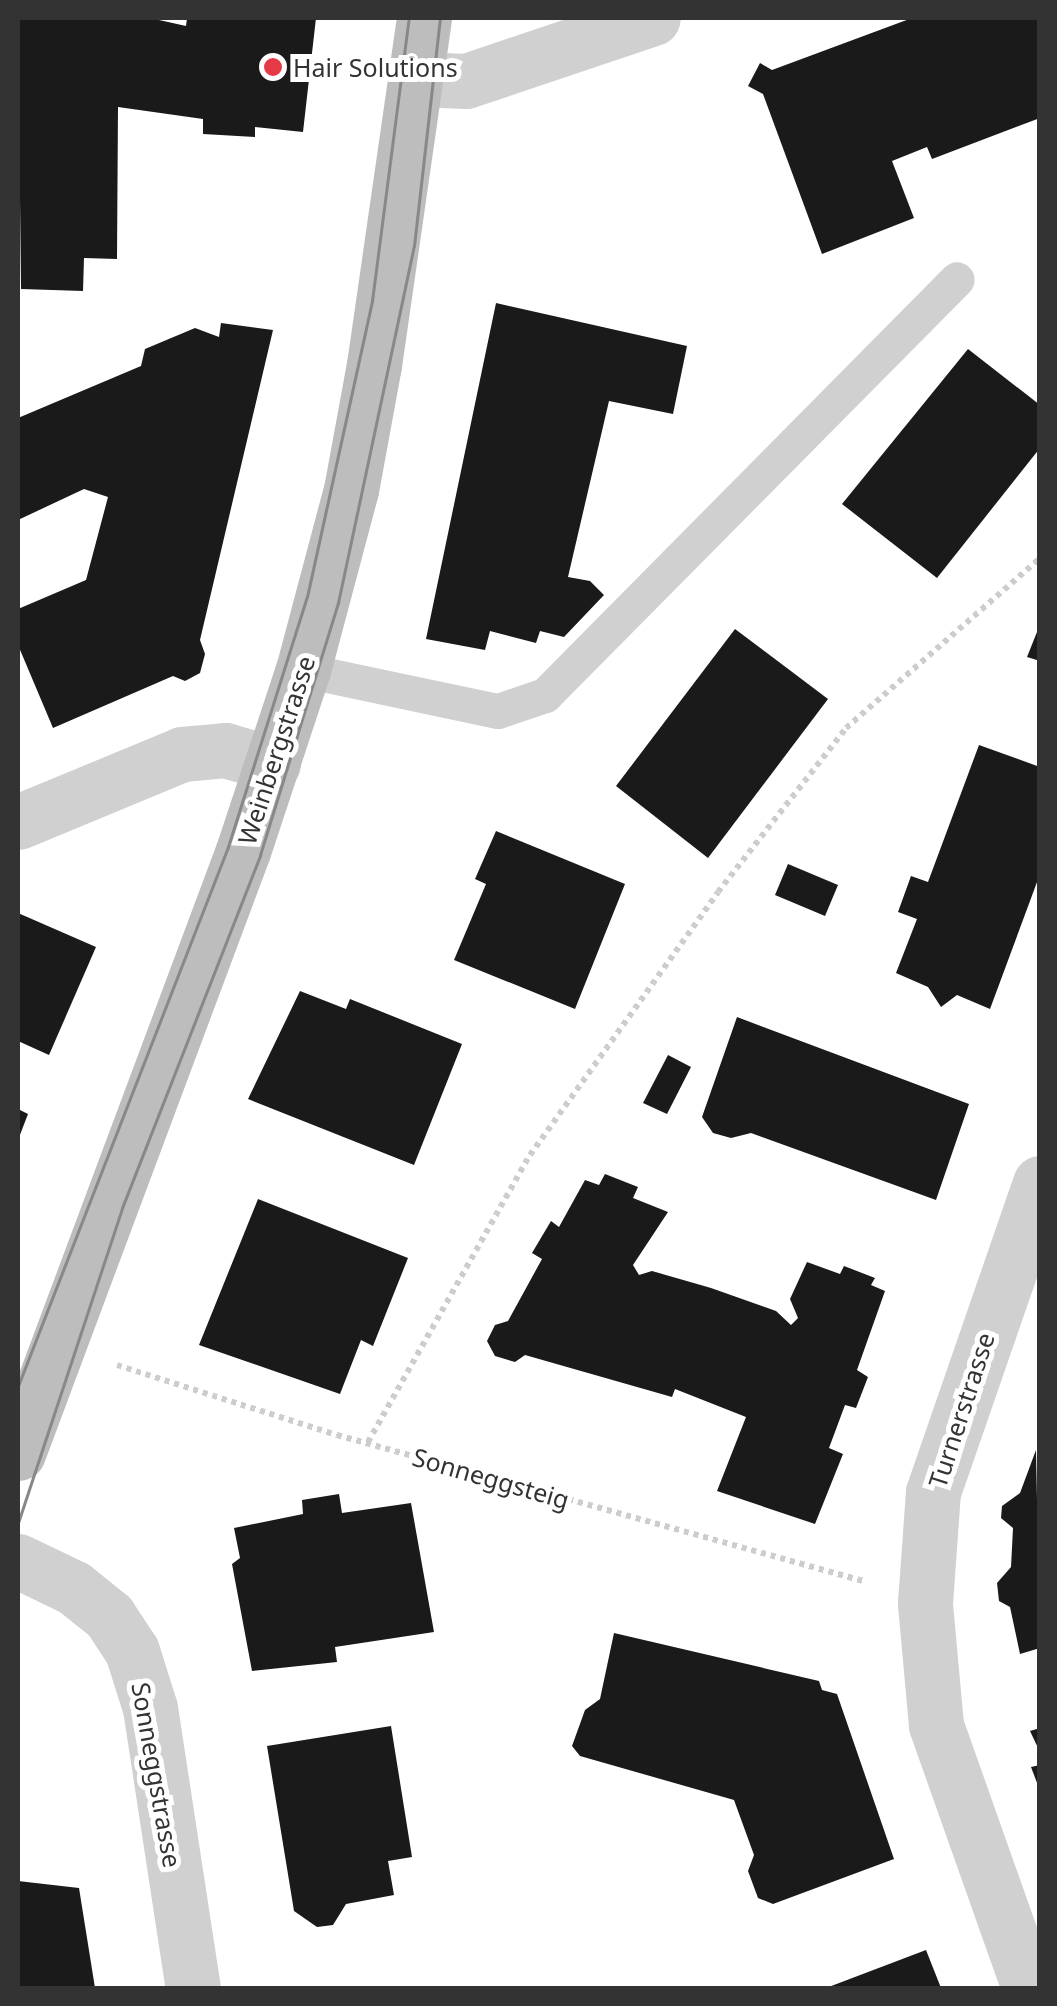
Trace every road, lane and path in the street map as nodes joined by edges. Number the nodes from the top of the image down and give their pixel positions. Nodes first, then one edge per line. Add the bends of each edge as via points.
1 (424, 18) edge
2 (653, 18) edge
3 (417, 79) junction
4 (957, 279) dead end
5 (1040, 558) edge
6 (304, 670) junction
7 (273, 764) junction
8 (18, 822) edge
9 (1040, 1183) edge
10 (106, 1361) dead end
11 (368, 1442) junction
12 (18, 1453) edge
13 (18, 1561) edge
14 (879, 1585) dead end
15 (193, 1988) edge
16 (1030, 1988) edge

1 - 3 street, Weinbergstrasse
2 - 3 street via 466,81
3 - 6 street, Weinbergstrasse via 354,472
4 - 6 lane via 545,694 498,711
5 - 11 path via 846,728 718,892 530,1155
6 - 7 street, Weinbergstrasse
7 - 8 street via 225,750 182,754
7 - 12 street, Weinbergstrasse
9 - 16 street, Turnerstrasse via 933,1492 925,1603 936,1725
10 - 11 path, Sonneggsteig
11 - 14 path, Sonneggsteig
13 - 15 street, Sonneggstrasse via 74,1588 109,1616 132,1651 150,1708

